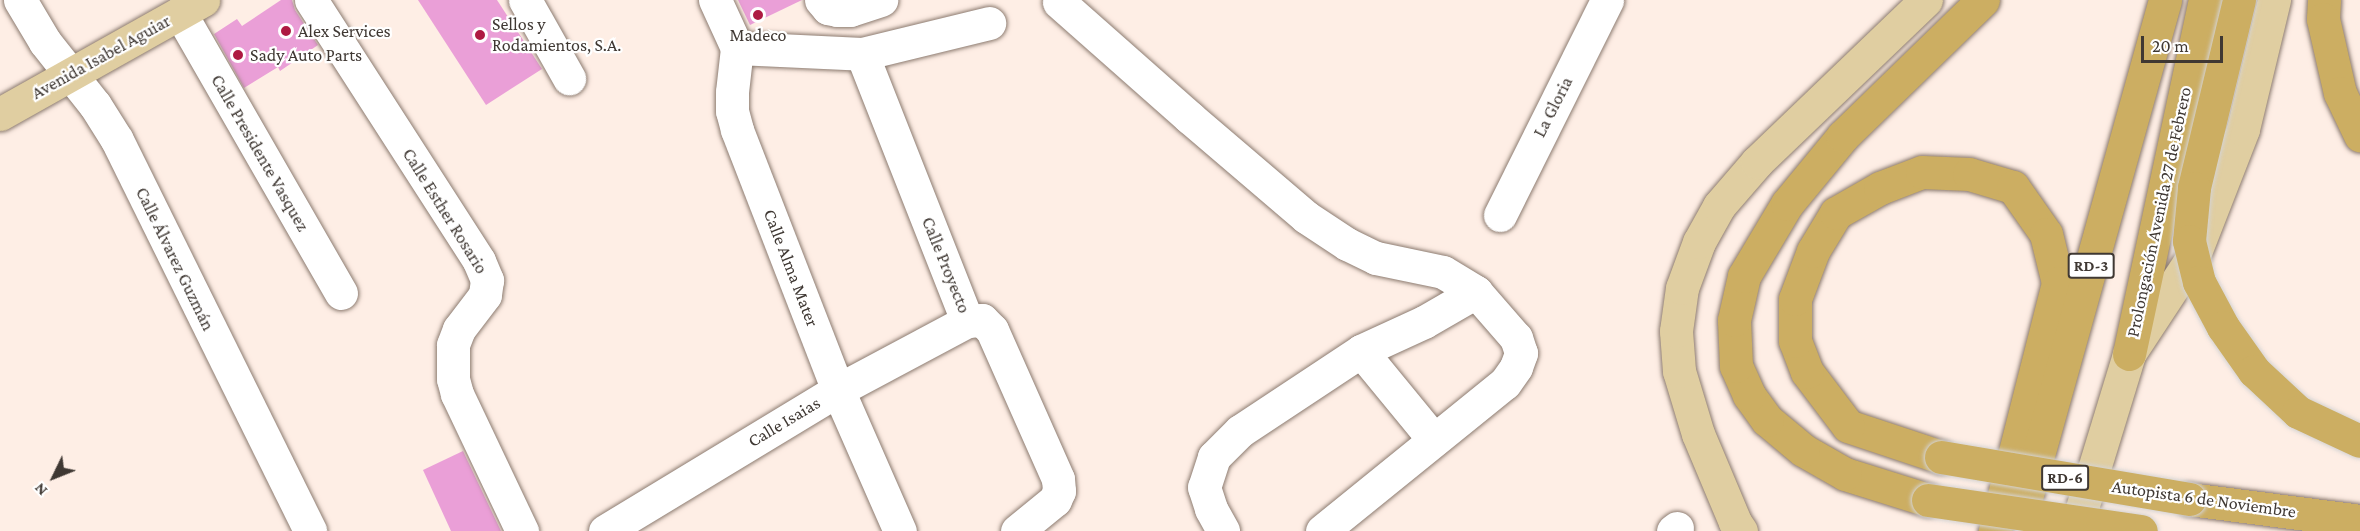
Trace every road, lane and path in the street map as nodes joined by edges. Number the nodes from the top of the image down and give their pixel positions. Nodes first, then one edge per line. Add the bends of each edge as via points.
1 (20, 0) edge
2 (311, 0) edge
3 (525, 0) edge
4 (715, 0) edge
5 (820, 0) edge
6 (881, 0) edge
7 (1063, 0) edge
8 (1607, 0) edge
9 (1926, 0) edge
10 (1973, 0) edge
11 (1983, 0) edge
12 (2165, 0) edge
13 (2205, 0) edge
14 (2239, 0) edge
15 (2274, 0) edge
16 (2324, 0) edge
17 (192, 6) edge
18 (989, 23) dead end
19 (1950, 32) junction
20 (737, 48) junction
21 (862, 54) junction
22 (69, 74) junction
23 (569, 78) dead end
24 (0, 114) edge
25 (2360, 135) edge
26 (1500, 215) dead end
27 (1476, 292) junction
28 (341, 293) dead end
29 (967, 321) junction
30 (1361, 351) junction
31 (2129, 354) junction
32 (838, 390) junction
33 (1434, 441) junction
34 (2360, 441) edge
35 (2360, 521) edge
36 (310, 531) edge
37 (522, 531) edge
38 (606, 531) edge
39 (900, 531) edge
40 (1017, 531) edge
41 (1223, 531) edge
42 (1322, 531) edge
43 (1742, 531) edge
44 (1995, 531) edge
45 (2017, 531) edge
46 (2075, 531) edge
47 (2141, 531) edge

1 - 22 street, Calle Álvarez Guzmán
2 - 37 street, Calle Esther Rosario via 488,280 485,295 459,329 453,345 453,379
3 - 23 street
4 - 20 street
5 - 6 street via 837,10
7 - 27 street via 1059,2 1306,217 1376,258 1443,272
8 - 26 street, La Gloria
9 - 43 main road via 1757,162 1719,206 1699,242 1682,288 1676,331 1679,371 1701,444
10 - 19 highway
11 - 19 highway
12 - 45 highway, RD-3
13 - 31 highway, Prolongación Avenida 27 de Febrero
14 - 34 highway, bridge via 2194,188 2189,241 2199,282 2223,327 2254,371 2298,412
15 - 31 main road, Prolongación Avenida 27 de Febrero via 2243,129 2194,255
16 - 25 highway via 2323,19 2340,93
17 - 22 main road, Avenida Isabel Aguiar
17 - 28 street, Calle Presidente Vasquez
18 - 21 street
19 - 47 highway, RD-6, bridge via 1843,136 1786,204 1744,276 1734,320 1736,366 1767,420 1803,450 1845,474 1928,500
20 - 21 street
20 - 32 street, Calle Alma Mater via 732,101 737,130
21 - 29 street, Calle Proyecto
22 - 24 main road, Avenida Isabel Aguiar
22 - 36 street, Calle Álvarez Guzmán via 117,140
27 - 30 street
27 - 33 street via 1516,338 1521,353 1505,383
29 - 32 street, Calle Isaias
29 - 40 street, Calle Proyecto via 982,320 992,330 1053,466 1059,491 1048,507
30 - 33 street
30 - 41 street via 1240,431 1214,457 1204,487 1210,509
31 - 46 main road, Prolongación Avenida 27 de Febrero
32 - 38 street, Calle Isaias
32 - 39 street, Calle Alma Mater
33 - 42 street
35 - 44 highway, Autopista 6 de Noviembre / RD-6, bridge via 2189,499 1941,458 1848,426 1807,372 1795,341 1795,299 1813,251 1836,213 1880,188 1922,172 1969,174 2013,187 2046,234 2058,283

